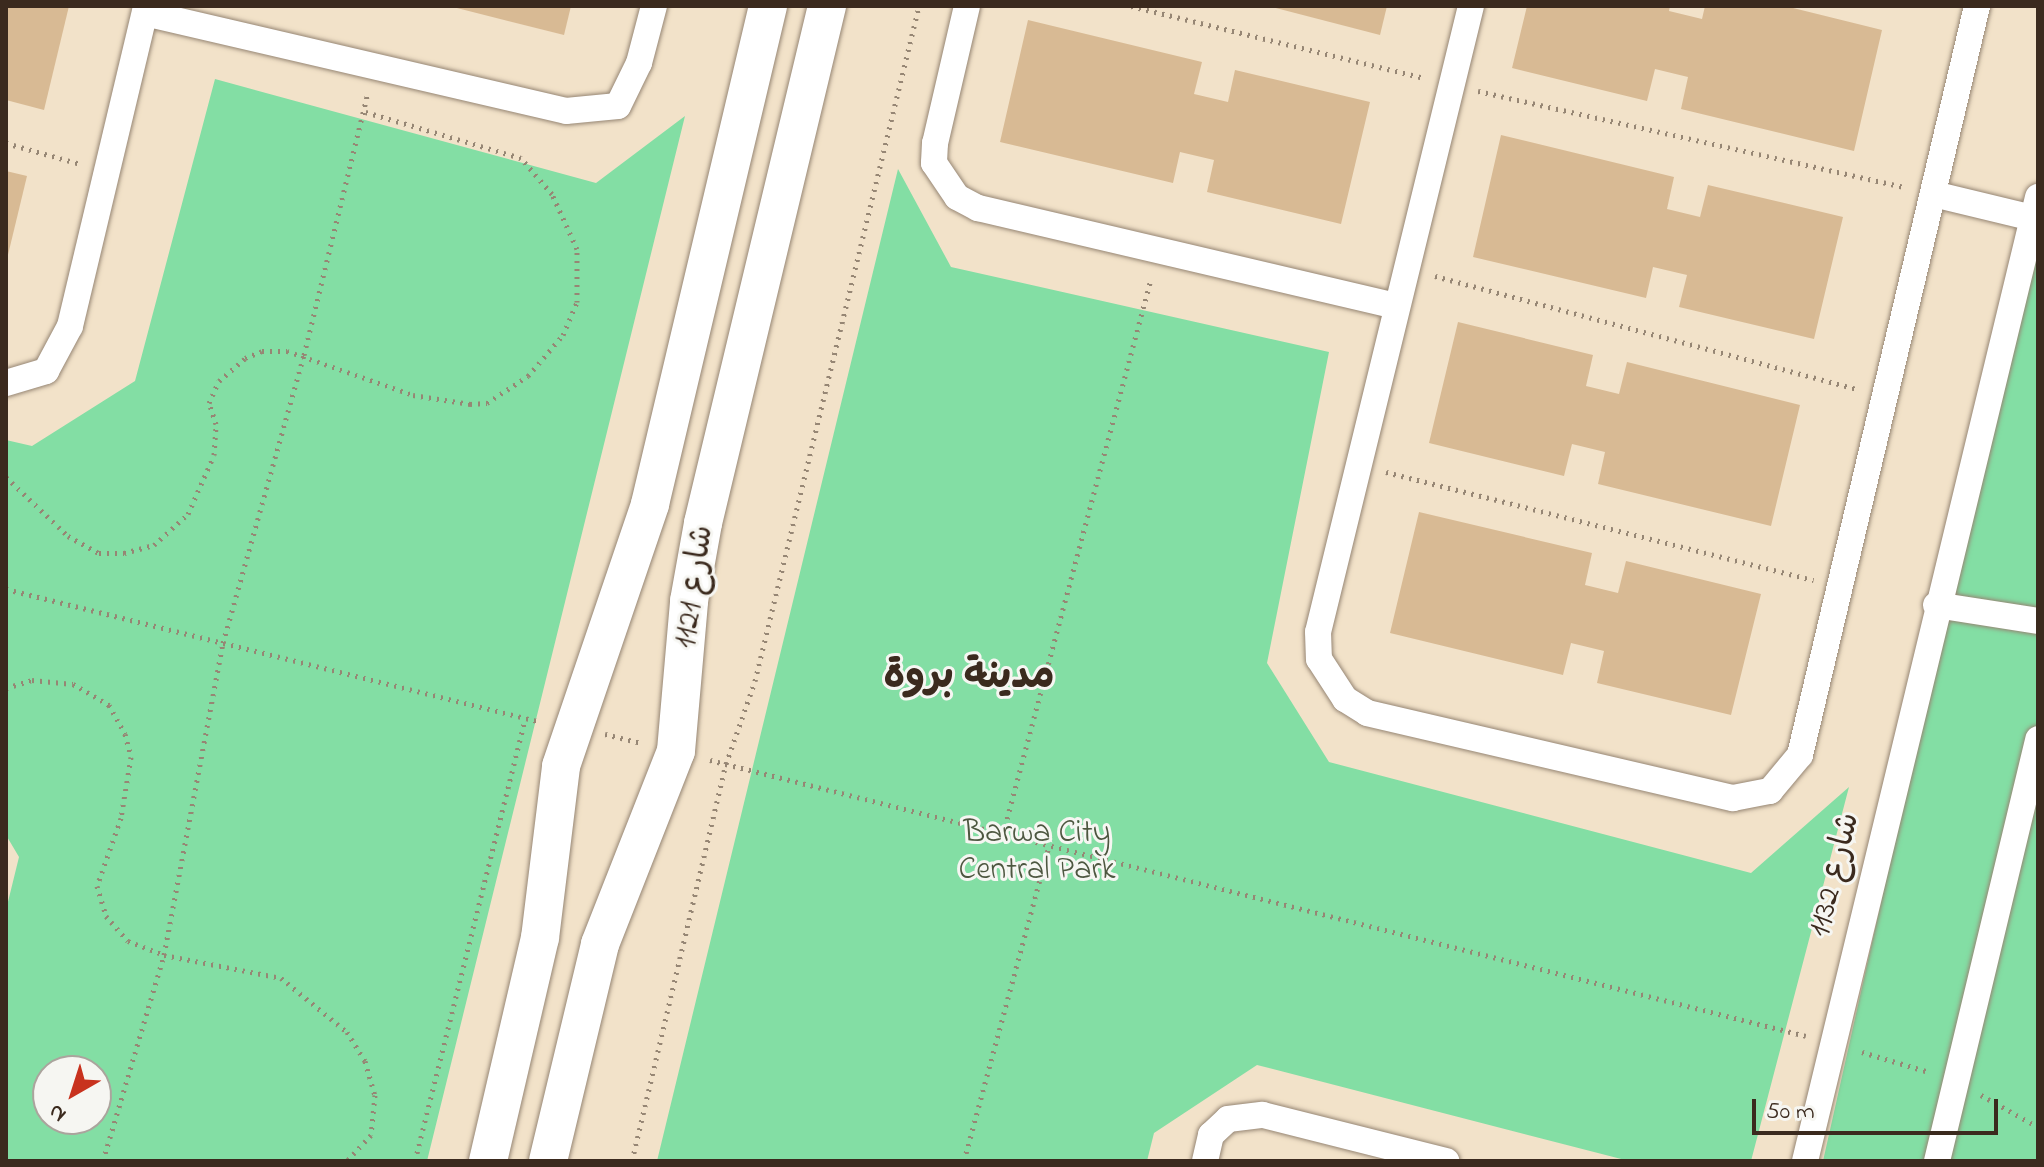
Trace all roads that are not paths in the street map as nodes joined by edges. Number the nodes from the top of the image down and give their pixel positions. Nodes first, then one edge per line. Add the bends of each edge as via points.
1 (654, 6) edge
2 (768, 6) edge
3 (827, 6) edge
4 (967, 6) edge
5 (1471, 6) edge
6 (1977, 6) edge
7 (145, 9) edge
8 (1933, 194) junction
9 (2036, 208) edge
10 (1397, 306) junction
11 (6, 383) edge
12 (1936, 605) junction
13 (2038, 621) edge
14 (2038, 739) edge
15 (488, 1161) edge
16 (548, 1161) edge
17 (1205, 1161) edge
18 (1446, 1161) edge
19 (1805, 1161) edge
20 (1937, 1161) edge

1 - 7 street via 639,63 618,106 566,111
2 - 15 street, شارع 1121 via 650,504 571,726 553,820 540,938
3 - 16 street, شارع 1121 via 703,523 689,601 676,751 600,944
4 - 10 street via 935,143 934,163 957,197 978,208
5 - 10 street
6 - 8 street
7 - 11 street via 61,350 46,371
8 - 9 street
8 - 10 street via 1800,755 1770,791 1733,798 1367,713 1345,699 1319,659 1318,632
9 - 12 street, شارع 1132
12 - 13 street
12 - 19 street, شارع 1132
14 - 20 street
17 - 18 street via 1211,1135 1228,1119 1263,1115

